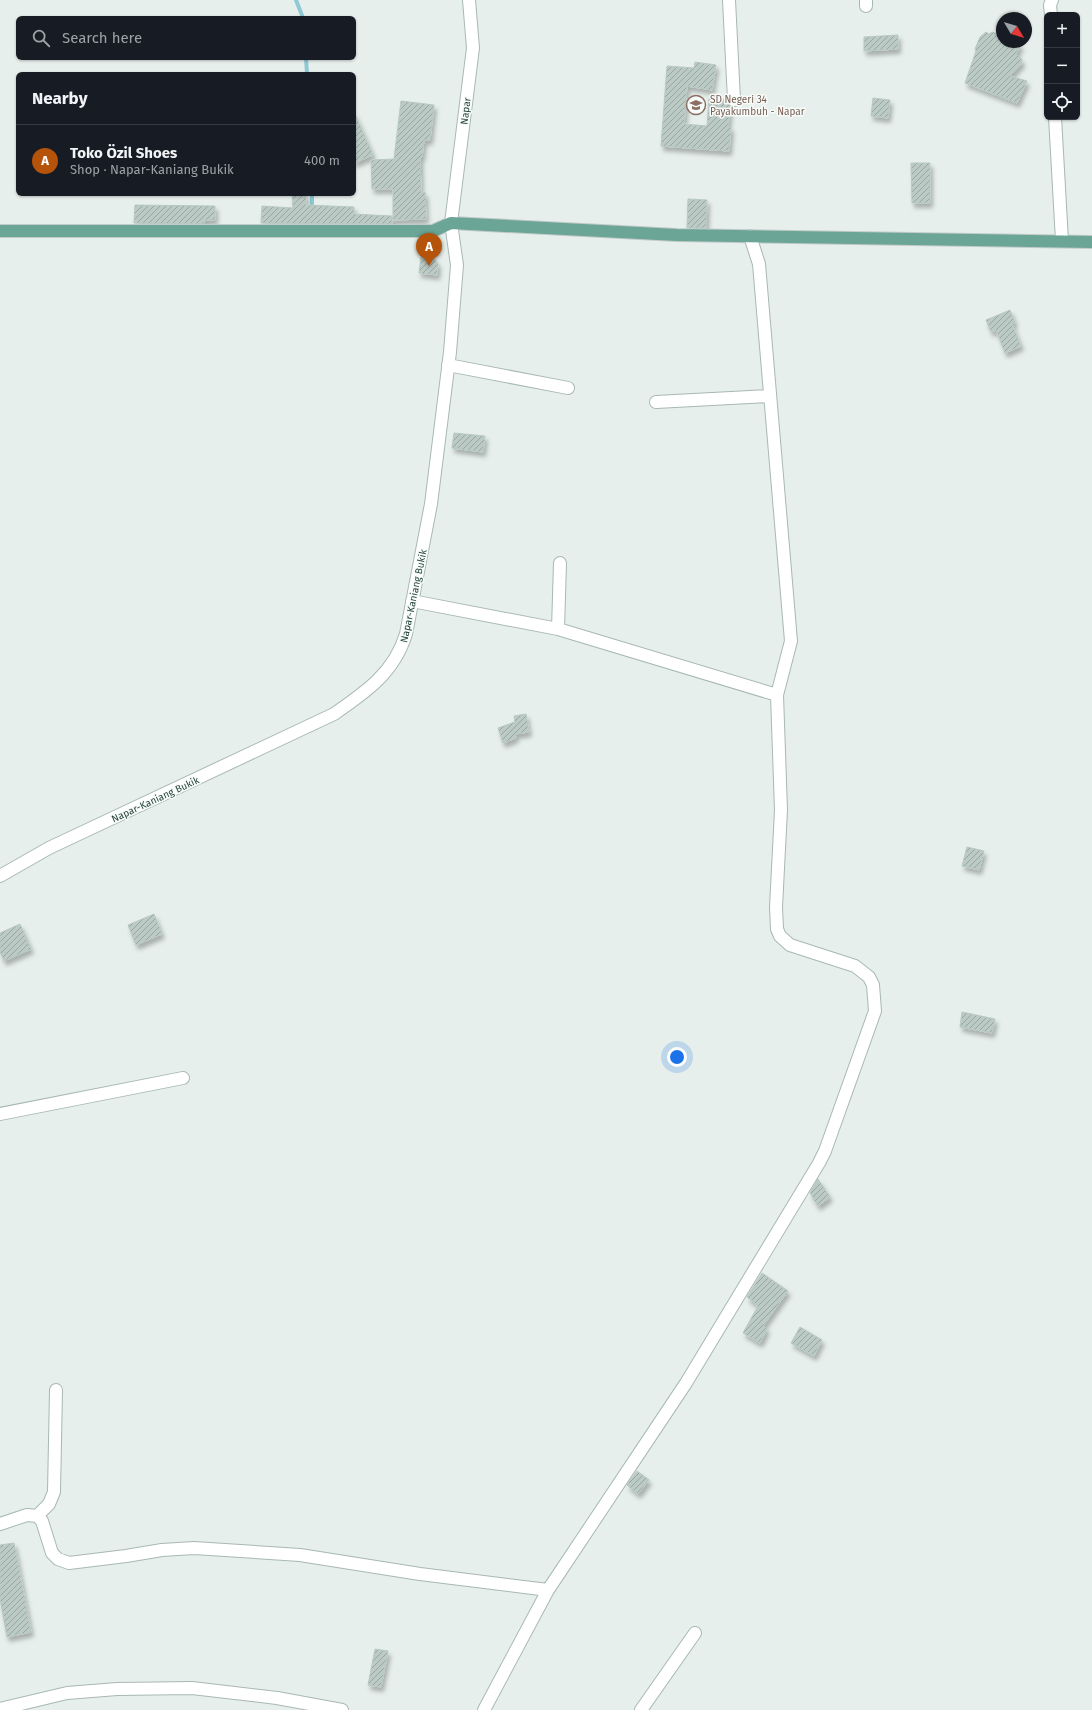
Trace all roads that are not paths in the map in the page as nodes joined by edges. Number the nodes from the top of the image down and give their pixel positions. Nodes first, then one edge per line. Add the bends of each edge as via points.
1 (469, 0) edge
2 (729, 0) edge
3 (1052, 0) edge
4 (1051, 12) edge
5 (734, 100) dead end
6 (1055, 120) edge
7 (451, 222) junction
8 (0, 231) edge
9 (750, 236) junction
10 (1062, 241) junction
11 (1092, 242) edge
12 (448, 365) junction
13 (568, 388) dead end
14 (770, 396) junction
15 (656, 402) dead end
16 (560, 563) dead end
17 (412, 601) junction
18 (558, 629) junction
19 (777, 695) junction
20 (0, 876) edge
21 (183, 1078) dead end
22 (0, 1114) edge
23 (56, 1390) dead end
24 (37, 1516) junction
25 (0, 1524) edge
26 (548, 1590) junction
27 (695, 1633) dead end
28 (4, 1709) edge
29 (342, 1710) edge
30 (484, 1710) edge
31 (641, 1710) edge

1 - 7 street, Napar via 473,48
2 - 5 street
3 - 4 street
6 - 10 street
7 - 8 main road via 433,231
7 - 9 main road via 677,235
7 - 12 street, Napar-Kaniang Bukik via 457,265
9 - 10 main road
9 - 14 street via 759,264
10 - 11 main road
12 - 13 street
12 - 17 street, Napar-Kaniang Bukik via 431,504
14 - 15 street
14 - 19 street via 791,641
16 - 18 street
17 - 18 street
17 - 20 street, Napar-Kaniang Bukik via 401,650 390,668 366,692 334,714 49,848
18 - 19 street
19 - 26 street via 781,810 777,928 780,936 790,945 862,970 873,985 874,1010 825,1152 686,1384
21 - 22 street
23 - 24 street via 54,1492 49,1504
24 - 25 street via 27,1515
24 - 26 street via 42,1520 52,1553 69,1563 194,1548 300,1555 420,1574
26 - 30 street
27 - 31 street
28 - 29 street via 67,1693 192,1688 277,1698

